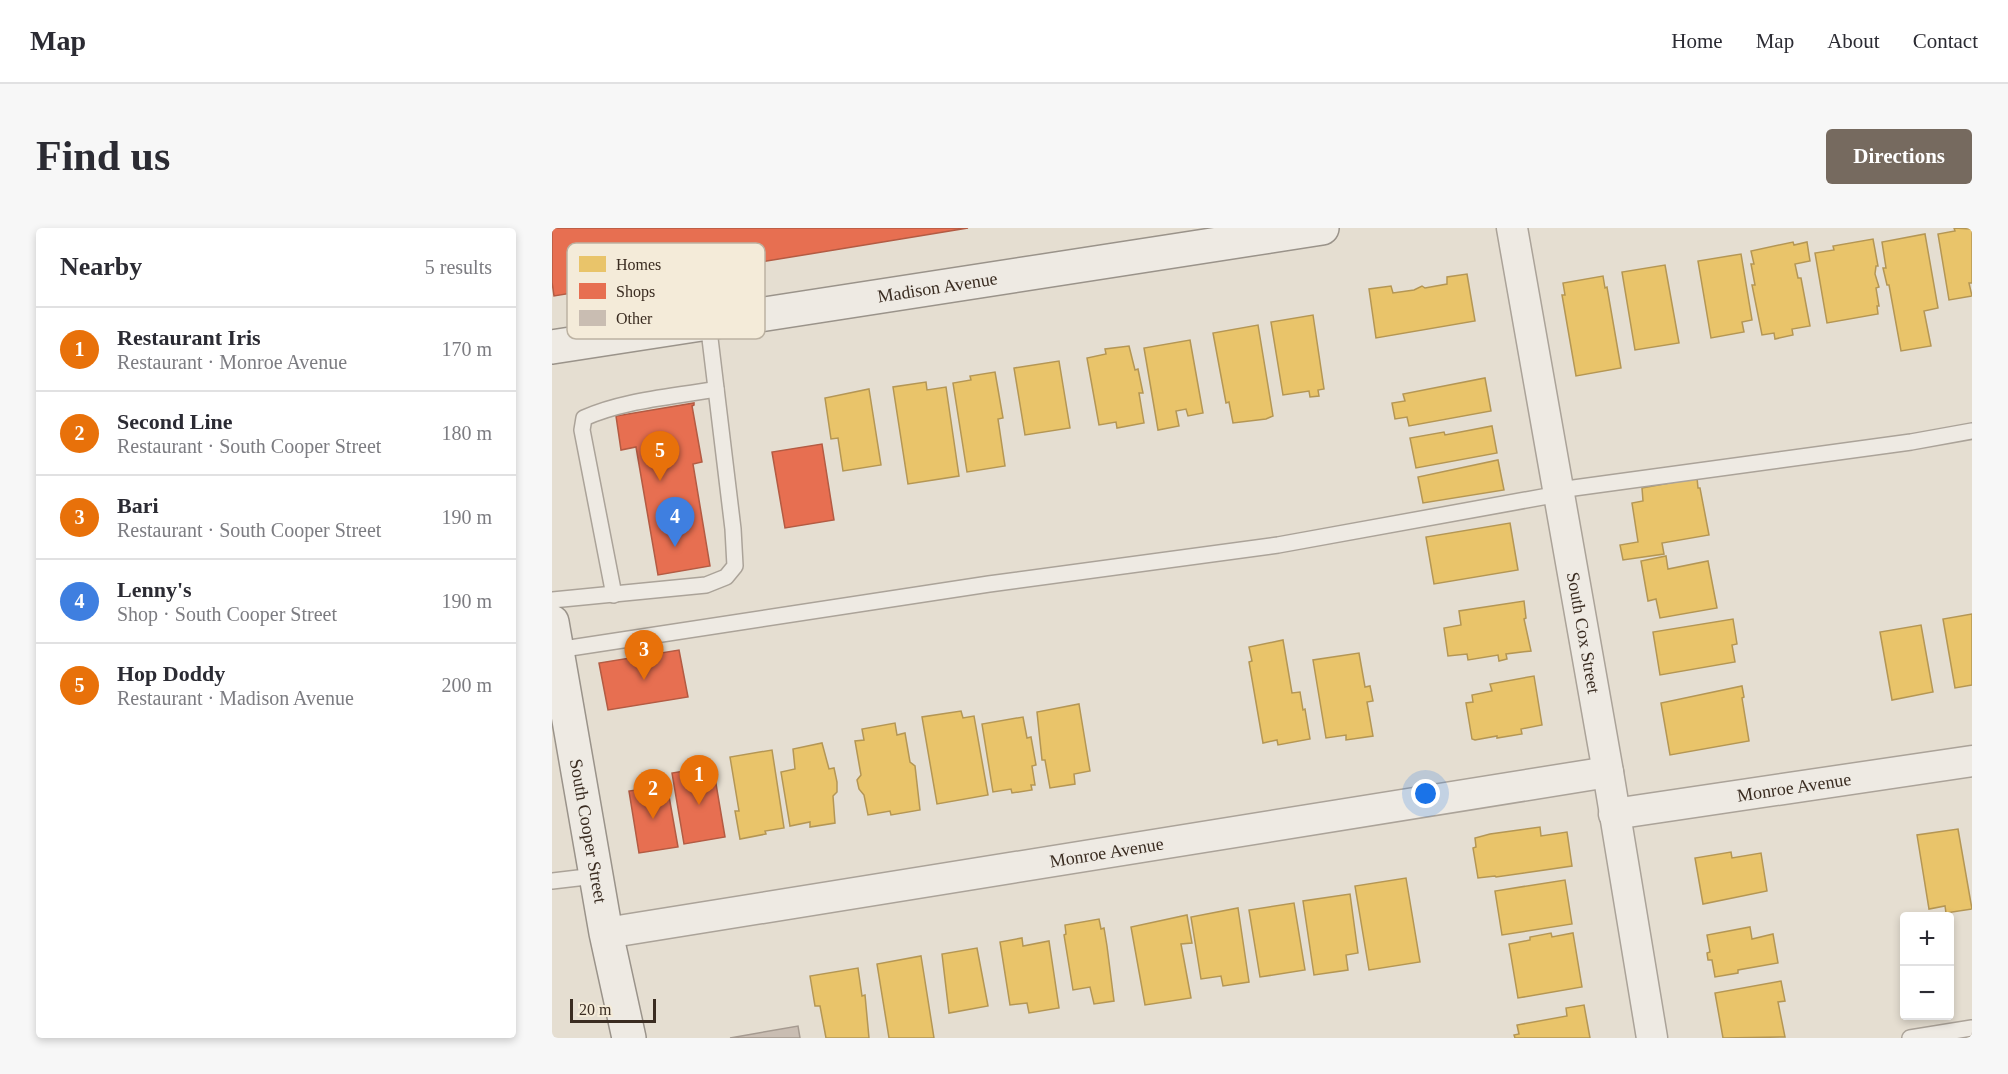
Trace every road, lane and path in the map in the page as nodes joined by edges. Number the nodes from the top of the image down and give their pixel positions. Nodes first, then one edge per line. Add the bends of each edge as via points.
1 (1322, 228) edge
2 (1512, 228) edge
3 (765, 313) edge
4 (602, 339) edge
5 (710, 339) edge
6 (552, 347) edge
7 (716, 389) junction
8 (1972, 431) edge
9 (1559, 492) junction
10 (614, 595) junction
11 (552, 600) edge
12 (554, 636) edge
13 (1972, 761) edge
14 (1608, 772) junction
15 (1614, 814) junction
16 (595, 876) junction
17 (552, 881) edge
18 (606, 933) junction
19 (1972, 1029) edge
20 (624, 1038) edge
21 (629, 1038) edge
22 (1652, 1038) edge
23 (1910, 1038) edge

1 - 3 street, Madison Avenue
2 - 9 street, South Cox Street
4 - 6 street, Madison Avenue
5 - 7 lane
7 - 10 lane via 735,566 726,577 705,585
7 - 10 lane via 619,407 584,418 582,430
8 - 9 lane
9 - 12 lane via 1278,545
9 - 14 street, South Cox Street
10 - 11 lane
12 - 16 street, South Cooper Street
13 - 15 street, Monroe Avenue
14 - 15 street, South Cox Street
14 - 18 street, Monroe Avenue
15 - 22 street, South Cox Street
16 - 17 lane
16 - 18 street, South Cooper Street
18 - 21 street, South Cooper Street
19 - 23 lane
20 - 21 street

